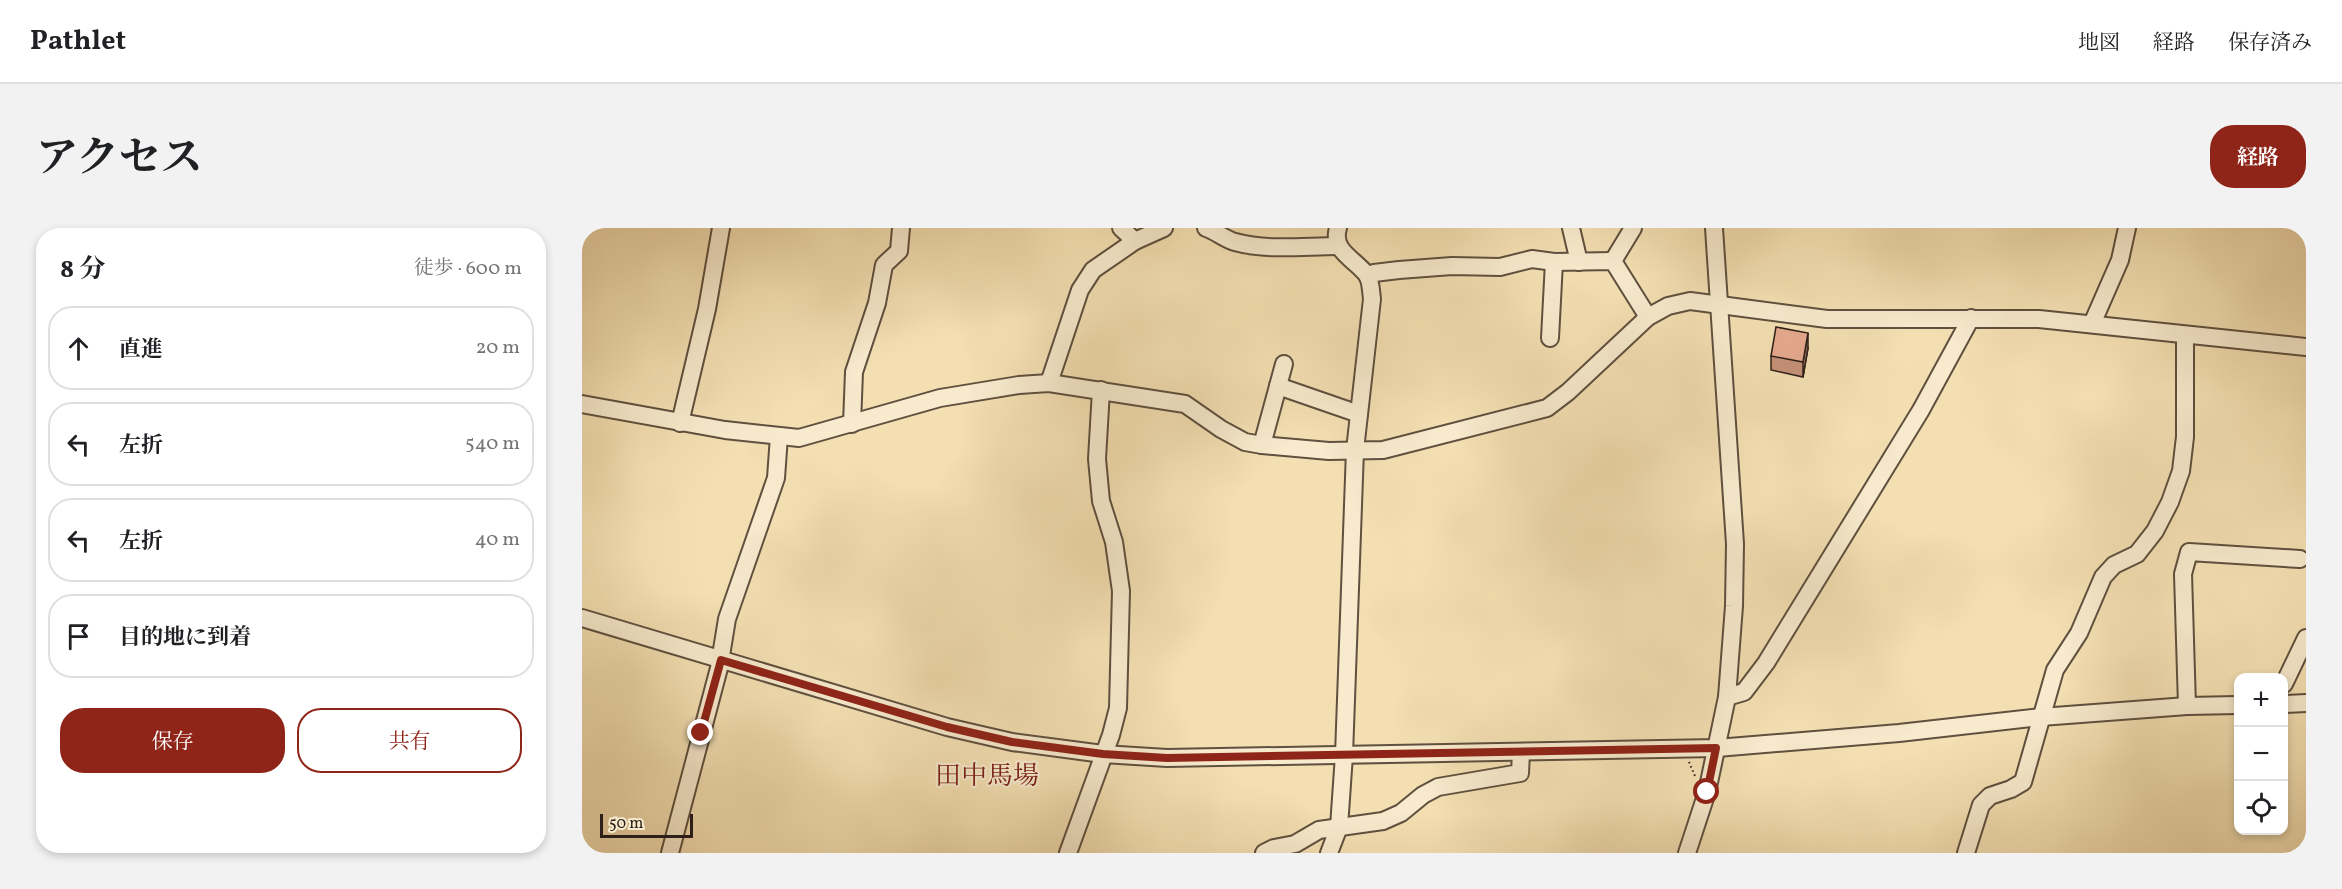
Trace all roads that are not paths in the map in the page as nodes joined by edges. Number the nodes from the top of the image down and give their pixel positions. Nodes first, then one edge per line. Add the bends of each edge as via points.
1 (721, 228) edge
2 (901, 228) edge
3 (1120, 228) edge
4 (1164, 228) edge
5 (1206, 228) edge
6 (1338, 228) edge
7 (1571, 228) edge
8 (1633, 228) edge
9 (1714, 228) edge
10 (2127, 228) edge
11 (1135, 241) junction
12 (1338, 246) junction
13 (1613, 261) junction
14 (1554, 262) junction
15 (1580, 262) junction
16 (1368, 277) junction
17 (1720, 304) junction
18 (1648, 317) junction
19 (1971, 318) junction
20 (2092, 324) junction
21 (2186, 335) junction
22 (1550, 338) dead end
23 (2306, 347) edge
24 (1284, 364) dead end
25 (1049, 383) junction
26 (1278, 386) junction
27 (1101, 390) junction
28 (582, 404) edge
29 (1359, 414) junction
30 (681, 423) junction
31 (852, 424) junction
32 (779, 436) junction
33 (1262, 446) junction
34 (1355, 450) junction
35 (2300, 559) dead end
36 (582, 618) edge
37 (2306, 638) edge
38 (721, 660) junction
39 (2288, 674) edge
40 (1726, 697) junction
41 (2306, 703) edge
42 (2288, 704) edge
43 (2234, 705) edge
44 (2187, 706) junction
45 (2041, 717) junction
46 (1716, 748) junction
47 (1521, 752) junction
48 (1103, 754) junction
49 (1344, 755) junction
50 (1338, 827) junction
51 (670, 853) edge
52 (1068, 853) edge
53 (1264, 853) edge
54 (1329, 853) edge
55 (1687, 853) edge
56 (1966, 853) edge

1 - 30 street
2 - 31 street via 899,251 884,265 877,303 855,372
3 - 11 street
4 - 11 street
5 - 12 street via 1232,242 1254,246
6 - 12 street
7 - 15 street
8 - 13 street
9 - 17 street
10 - 20 street via 2120,260
11 - 25 street via 1093,270 1080,290
12 - 16 street
13 - 15 street
13 - 18 street
14 - 15 street
14 - 16 street via 1532,259 1500,267 1399,270
14 - 22 street
16 - 29 street via 1372,299
17 - 18 street via 1690,301 1668,306
17 - 19 street via 1827,319
17 - 40 street via 1735,544
18 - 34 street via 1546,408 1383,450
19 - 20 street
19 - 40 street via 1921,410 1766,663 1744,692
20 - 21 street
21 - 23 street
21 - 45 street via 2185,437 2181,471 2170,502 2137,554 2114,564 2103,577 2079,633 2055,670
24 - 26 street
25 - 27 street
25 - 31 street via 940,398
26 - 29 street
26 - 33 street
27 - 33 street via 1185,404 1221,429
27 - 48 street via 1097,459 1101,501 1114,542 1120,591 1118,708
28 - 30 street
29 - 34 street
30 - 32 street
31 - 32 street via 799,438
32 - 38 street via 776,478 727,619
33 - 34 street
34 - 49 street
35 - 44 street via 2189,552 2183,574
36 - 38 street
37 - 39 street
38 - 48 street via 947,727 1012,742
38 - 51 street
40 - 46 street
41 - 42 street
43 - 44 street
44 - 45 street
45 - 46 street
45 - 56 street via 2023,782 1981,804
46 - 47 street
46 - 55 street via 1707,792
47 - 49 street
47 - 50 street via 1520,773 1438,787 1383,821
48 - 49 street via 1167,758
48 - 52 street
49 - 50 street
50 - 53 street via 1319,830 1295,844
50 - 54 street

